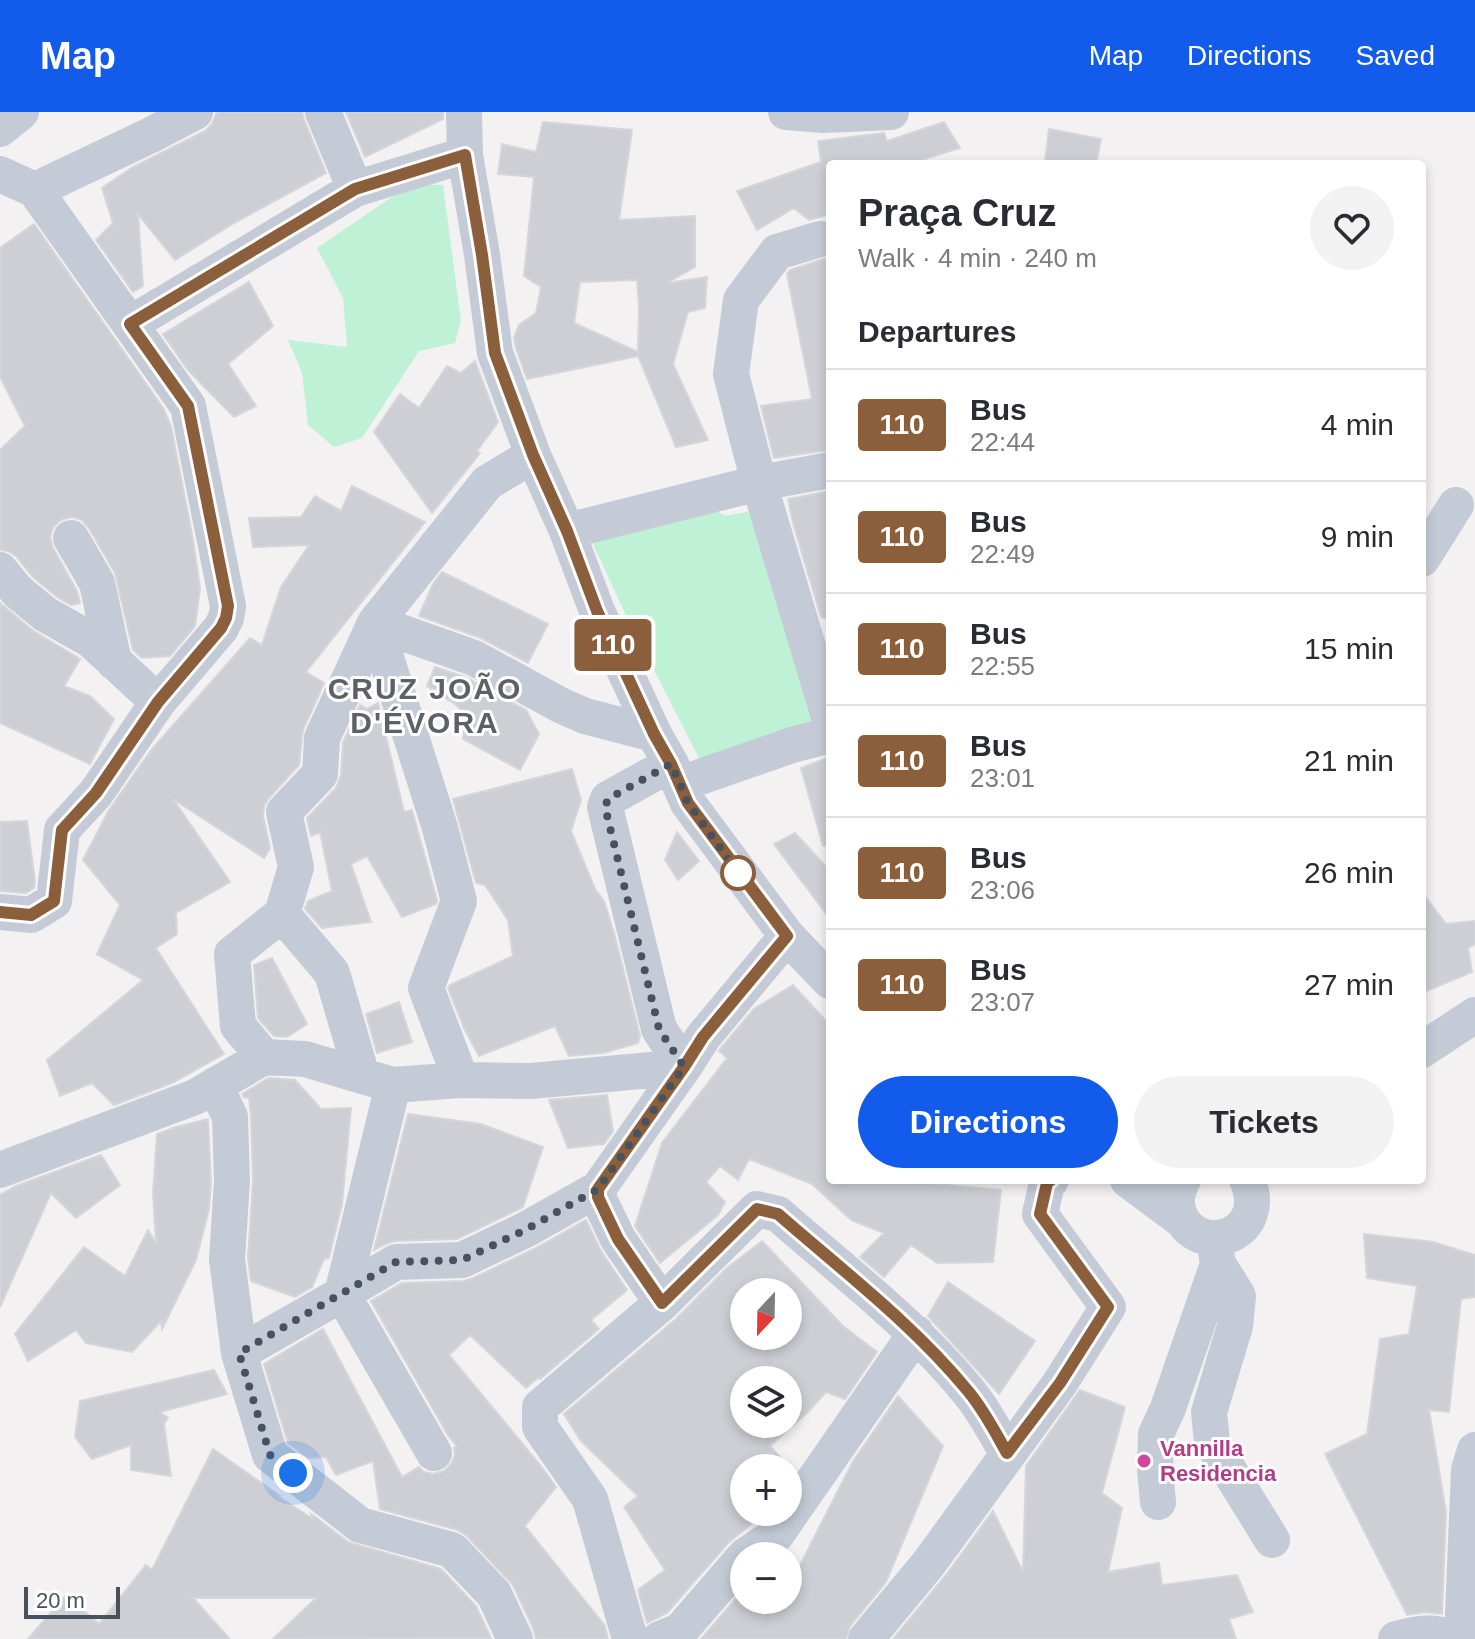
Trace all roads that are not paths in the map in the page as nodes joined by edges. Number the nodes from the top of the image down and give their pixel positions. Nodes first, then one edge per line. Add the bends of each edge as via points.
1 (21, 112) edge
2 (195, 112) edge
3 (323, 112) edge
4 (464, 112) edge
5 (786, 112) edge
6 (891, 112) edge
7 (0, 129) edge
8 (465, 155) junction
9 (0, 174) edge
10 (355, 189) junction
11 (35, 190) junction
12 (820, 239) dead end
13 (130, 324) junction
14 (533, 455) junction
15 (826, 471) edge
16 (759, 483) junction
17 (1456, 505) dead end
18 (567, 531) junction
19 (71, 538) dead end
20 (1426, 553) edge
21 (0, 570) edge
22 (375, 623) junction
23 (114, 662) junction
24 (158, 702) junction
25 (826, 707) edge
26 (826, 736) edge
27 (668, 761) junction
28 (0, 912) edge
29 (282, 914) junction
30 (787, 936) junction
31 (826, 977) edge
32 (1475, 1015) edge
33 (1426, 1047) edge
34 (264, 1057) junction
35 (684, 1067) junction
36 (377, 1080) junction
37 (461, 1080) junction
38 (215, 1085) junction
39 (0, 1170) edge
40 (1047, 1184) edge
41 (1133, 1184) edge
42 (1181, 1184) edge
43 (1257, 1188) edge
44 (598, 1189) junction
45 (1182, 1220) junction
46 (1216, 1251) junction
47 (342, 1294) junction
48 (662, 1303) junction
49 (916, 1333) junction
50 (239, 1353) junction
51 (1475, 1450) edge
52 (434, 1453) dead end
53 (1007, 1453) junction
54 (1158, 1502) dead end
55 (1272, 1540) dead end
56 (766, 1542) edge
57 (730, 1573) edge
58 (515, 1639) edge
59 (630, 1639) edge
60 (660, 1639) edge
61 (866, 1639) edge
62 (1396, 1639) edge
63 (1460, 1639) edge

1 - 7 street
2 - 11 street
3 - 10 street
4 - 8 street
5 - 6 street
8 - 10 street
8 - 14 street via 495,353
9 - 11 street
10 - 13 street
11 - 13 street
12 - 16 street via 777,252 741,300 731,374
13 - 24 street via 188,406 228,606 221,628
14 - 18 street
14 - 22 street via 487,483
15 - 16 street
16 - 18 street
16 - 25 street
17 - 20 street
18 - 27 street via 597,611
19 - 23 street via 97,583
21 - 23 street via 45,614 91,640
22 - 27 street via 474,658
22 - 29 street via 322,738 320,774 284,812 296,867
22 - 37 street via 459,901 426,988
23 - 24 street
24 - 28 street via 96,793 62,830 54,901 31,915
26 - 27 street
27 - 30 street via 688,803
27 - 35 street via 608,799 605,807 659,1029
29 - 34 street via 232,954 238,1026
29 - 36 street via 332,973
30 - 31 street
30 - 35 street
32 - 33 street
34 - 36 street via 305,1059
34 - 38 street
35 - 37 street via 531,1081
35 - 44 street
36 - 37 street
36 - 47 street
38 - 39 street
38 - 50 street via 230,1117 227,1259
40 - 53 street via 1040,1214 1108,1307
41 - 45 street
42 - 45 street via 1176,1197
43 - 46 street via 1245,1224
44 - 47 street via 462,1260 396,1262
44 - 48 street via 618,1239
45 - 46 street
46 - 54 street via 1156,1434
46 - 55 street via 1238,1296 1235,1326 1209,1412 1212,1443
47 - 50 street
47 - 52 street
48 - 49 street via 757,1209 778,1214
48 - 59 street via 540,1407 540,1427 590,1499
49 - 53 street via 969,1392
49 - 56 street via 776,1535
50 - 58 street via 270,1455 360,1525 452,1550 494,1594
51 - 63 street via 1469,1470
53 - 61 street via 929,1563
57 - 60 street via 680,1631
62 - 63 street via 1438,1633

